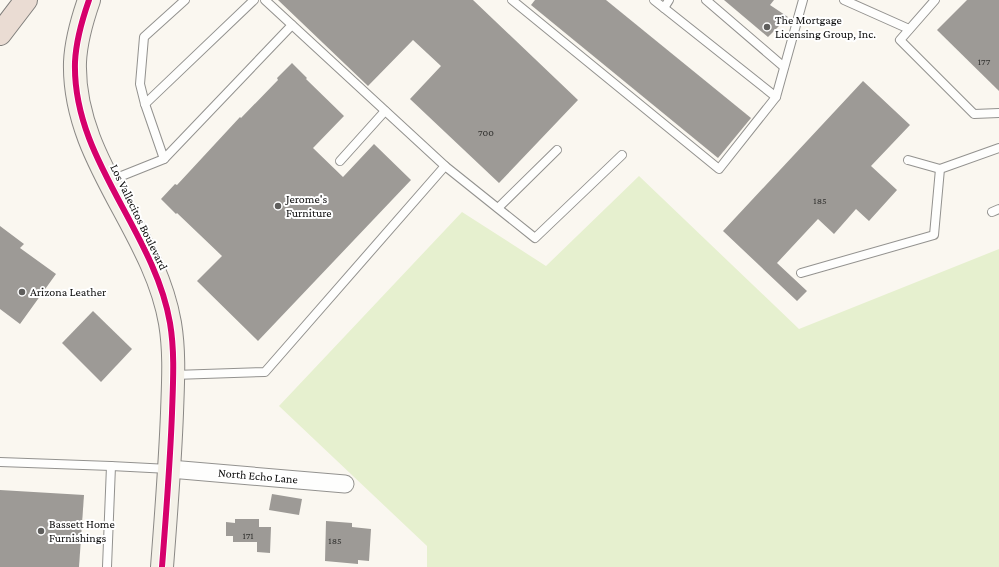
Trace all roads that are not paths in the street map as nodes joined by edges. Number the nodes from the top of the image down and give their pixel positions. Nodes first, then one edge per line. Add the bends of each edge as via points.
1 (26, 0) edge
2 (89, 0) edge
3 (185, 0) edge
4 (254, 0) edge
5 (265, 0) edge
6 (654, 0) edge
7 (670, 0) edge
8 (706, 0) edge
9 (803, 0) edge
10 (844, 0) edge
11 (935, 0) edge
12 (517, 2) edge
13 (664, 8) junction
14 (292, 25) junction
15 (909, 29) junction
16 (0, 34) edge
17 (784, 67) junction
18 (776, 97) junction
19 (145, 104) junction
20 (385, 111) junction
21 (999, 113) edge
22 (999, 148) edge
23 (557, 150) dead end
24 (622, 155) dead end
25 (164, 159) junction
26 (908, 160) dead end
27 (340, 162) dead end
28 (445, 166) junction
29 (940, 169) junction
30 (108, 181) junction
31 (498, 208) junction
32 (801, 273) dead end
33 (173, 375) junction
34 (0, 462) edge
35 (111, 466) junction
36 (170, 469) junction
37 (345, 484) dead end
38 (107, 567) edge
39 (162, 567) edge

1 - 16 highway
2 - 30 street, Los Vallecitos Boulevard via 78,33 75,62 77,95 87,134
3 - 19 lane via 144,37 140,84
4 - 19 lane
5 - 14 lane
6 - 13 lane
7 - 13 lane
8 - 17 lane
9 - 17 lane
10 - 15 lane
11 - 15 lane
12 - 18 lane via 719,169
13 - 18 lane
14 - 20 lane
14 - 25 lane
15 - 21 lane via 900,40 974,114
17 - 18 lane
19 - 25 lane
20 - 27 lane
20 - 28 lane
22 - 29 lane
23 - 31 lane
24 - 31 lane via 535,238
25 - 30 lane
26 - 29 lane
28 - 31 lane
28 - 33 lane via 265,372
29 - 32 lane via 934,235
30 - 33 street, Los Vallecitos Boulevard via 135,230 160,285 169,322 174,360
33 - 36 street, Los Vallecitos Boulevard
34 - 35 lane
35 - 36 lane
35 - 38 lane
36 - 37 street, North Echo Lane
36 - 39 street, Los Vallecitos Boulevard

